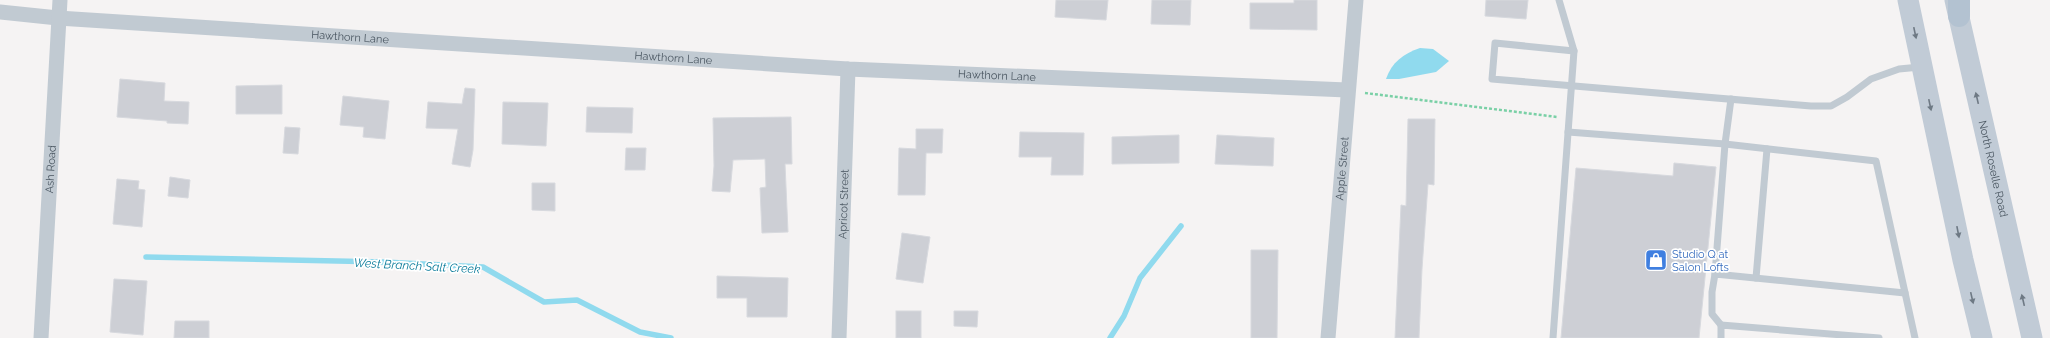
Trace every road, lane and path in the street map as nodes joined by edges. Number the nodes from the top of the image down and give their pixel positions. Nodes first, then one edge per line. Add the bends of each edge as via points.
1 (60, 0) edge
2 (1356, 0) edge
3 (1559, 0) edge
4 (1908, 0) edge
5 (1957, 5) edge
6 (0, 12) edge
7 (58, 18) junction
8 (1574, 51) junction
9 (1922, 66) junction
10 (848, 69) junction
11 (1572, 86) junction
12 (1347, 90) junction
13 (1731, 99) junction
14 (1569, 117) junction
15 (1568, 132) junction
16 (1725, 144) junction
17 (1767, 149) junction
18 (1715, 274) junction
19 (1756, 278) junction
20 (1905, 293) junction
21 (1721, 325) junction
22 (41, 338) edge
23 (839, 338) edge
24 (1328, 338) edge
25 (1553, 338) edge
26 (1721, 338) edge
27 (1879, 338) edge
28 (1915, 338) edge
29 (1982, 338) edge
30 (2032, 338) edge

1 - 7 street, Ash Road
2 - 12 street, Apple Street
3 - 8 lane
4 -> 9 main road
30 -> 5 main road, North Roselle Road
6 - 7 street, Hawthorn Lane
7 - 10 street, Hawthorn Lane
7 - 22 street, Ash Road
8 - 11 lane
8 - 11 lane via 1495,43 1492,79
9 - 13 lane via 1899,69 1871,79 1831,106
9 -> 29 main road
10 - 12 street, Hawthorn Lane
10 - 23 street, Apricot Street
11 - 13 lane
11 - 14 lane
12 - 14 path
12 - 24 street, Apple Street
13 - 16 lane
14 - 15 lane
15 - 16 lane
15 - 25 lane
16 - 17 lane
16 - 18 lane
17 - 19 lane
17 - 20 lane via 1876,161
18 - 19 lane
18 - 21 lane via 1712,314
19 - 20 lane
20 - 28 lane
21 - 26 lane
21 - 27 lane

